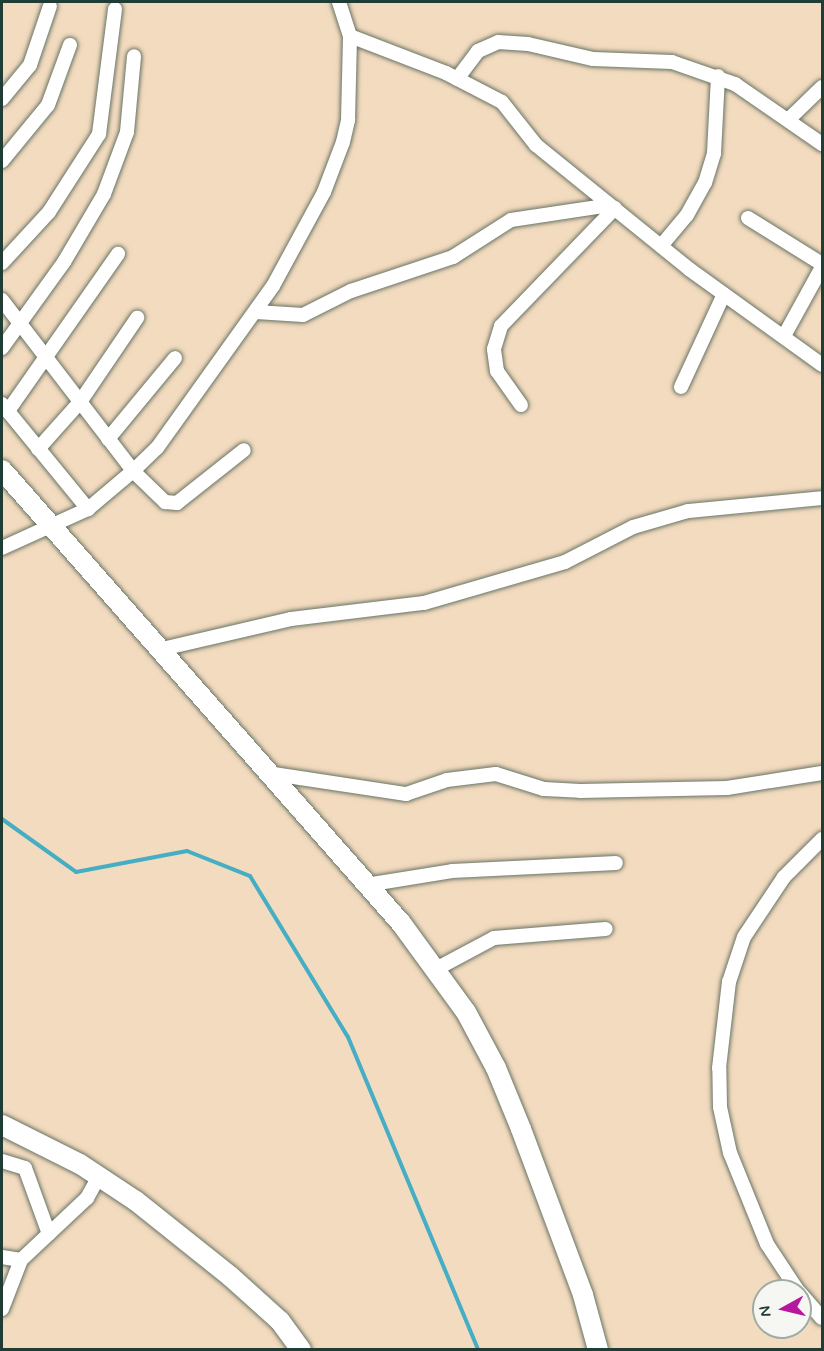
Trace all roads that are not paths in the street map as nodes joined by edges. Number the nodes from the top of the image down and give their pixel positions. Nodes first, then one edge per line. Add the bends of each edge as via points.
1 (50, 6) dead end
2 (344, 6) edge
3 (115, 9) dead end
4 (350, 36) junction
5 (70, 45) dead end
6 (134, 56) dead end
7 (718, 76) junction
8 (457, 79) junction
9 (822, 87) edge
10 (2, 99) edge
11 (789, 119) junction
12 (822, 144) edge
13 (2, 161) edge
14 (613, 207) junction
15 (748, 218) dead end
16 (662, 246) junction
17 (118, 254) dead end
18 (2, 263) edge
19 (822, 266) edge
20 (724, 294) junction
21 (2, 300) edge
22 (256, 312) junction
23 (137, 318) dead end
24 (20, 323) junction
25 (784, 336) junction
26 (2, 348) edge
27 (175, 358) dead end
28 (47, 360) junction
29 (822, 365) edge
30 (681, 387) dead end
31 (80, 402) junction
32 (521, 405) dead end
33 (4, 407) edge
34 (108, 439) junction
35 (38, 448) junction
36 (244, 450) dead end
37 (2, 470) edge
38 (133, 471) junction
39 (822, 498) edge
40 (88, 509) junction
41 (53, 526) junction
42 (2, 548) edge
43 (162, 649) junction
44 (267, 772) junction
45 (822, 772) edge
46 (822, 838) edge
47 (616, 863) dead end
48 (366, 885) junction
49 (606, 929) dead end
50 (436, 969) junction
51 (2, 1125) edge
52 (2, 1161) edge
53 (99, 1176) junction
54 (48, 1233) junction
55 (2, 1257) edge
56 (21, 1260) junction
57 (790, 1279) edge
58 (812, 1307) edge
59 (2, 1309) edge
60 (822, 1318) edge
61 (301, 1350) edge
62 (598, 1350) edge

1 - 10 street via 30,65
2 - 4 street
3 - 18 street via 99,134 49,212
4 - 8 street
4 - 22 street via 348,120 343,142 300,241
5 - 13 street via 48,105
6 - 24 street via 127,132 104,194 64,262
7 - 8 street via 672,62 592,59 528,44 498,42 478,51
7 - 11 street
7 - 16 street via 714,153 705,183 687,215
8 - 14 street via 502,102 536,145
9 - 11 street
11 - 12 street
14 - 16 street
14 - 22 street via 511,220 453,257 351,291 303,315
14 - 32 street via 535,287 497,333 497,371
15 - 19 street
16 - 20 street
17 - 28 street
19 - 25 street
20 - 25 street
20 - 30 street
21 - 24 street
22 - 38 street via 157,448
23 - 31 street
24 - 26 street
24 - 28 street
25 - 29 street
27 - 34 street
28 - 31 street
28 - 33 street
31 - 34 street
31 - 35 street
33 - 35 street
34 - 38 street
35 - 40 street
36 - 38 street via 170,504
37 - 41 street
38 - 40 street
39 - 43 street via 688,511 633,526 565,562 424,603 291,619
40 - 41 street
41 - 42 street
41 - 43 street
43 - 44 street
44 - 45 street via 406,794 447,780 496,774 544,789 580,791 728,788
44 - 48 street
46 - 57 street via 784,877 744,937 729,982 719,1068 720,1107 729,1152 766,1244
47 - 48 street via 452,871
48 - 50 street
49 - 50 street via 494,938
50 - 62 street via 483,1039 496,1068 583,1295
51 - 53 street via 30,1136
52 - 54 street via 25,1168
53 - 54 street via 87,1198
53 - 61 street via 230,1276 280,1321
54 - 56 street
55 - 56 street
56 - 59 street
58 - 60 street

